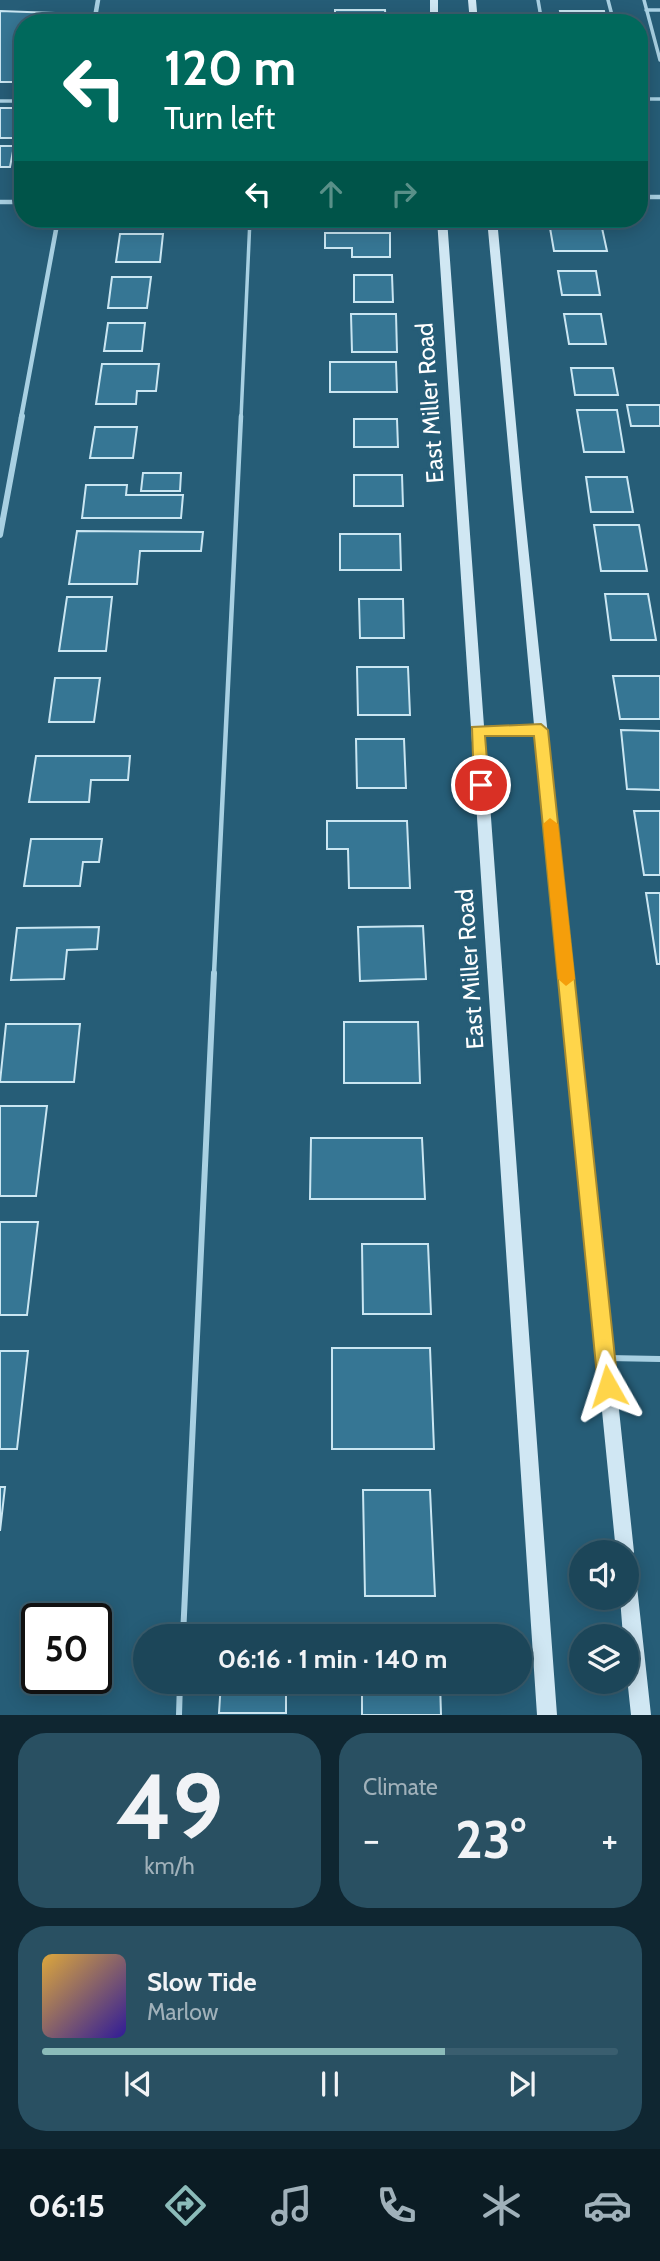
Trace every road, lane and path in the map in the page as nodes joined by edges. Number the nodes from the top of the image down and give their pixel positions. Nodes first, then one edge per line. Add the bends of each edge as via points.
1 (644, 0) edge
2 (646, 10) junction
3 (660, 10) edge
4 (647, 14) edge
5 (648, 17) edge
6 (660, 60) edge
7 (56, 228) edge
8 (250, 228) edge
9 (443, 228) edge
10 (493, 228) edge
11 (0, 535) edge
12 (541, 730) junction
13 (478, 731) junction
14 (605, 1358) junction
15 (660, 1359) edge
16 (624, 1540) edge
17 (630, 1610) edge
18 (184, 1624) edge
19 (180, 1694) edge
20 (179, 1715) edge
21 (547, 1715) edge
22 (641, 1715) edge

1 - 2 lane
2 - 3 lane
2 - 4 lane
5 - 6 lane
7 - 11 street
8 - 18 lane
9 - 13 main road, East Miller Road
10 - 12 main road
12 - 13 main road
12 - 14 main road
13 - 21 main road, East Miller Road
14 - 15 lane
14 - 16 main road
17 - 22 main road
19 - 20 lane

